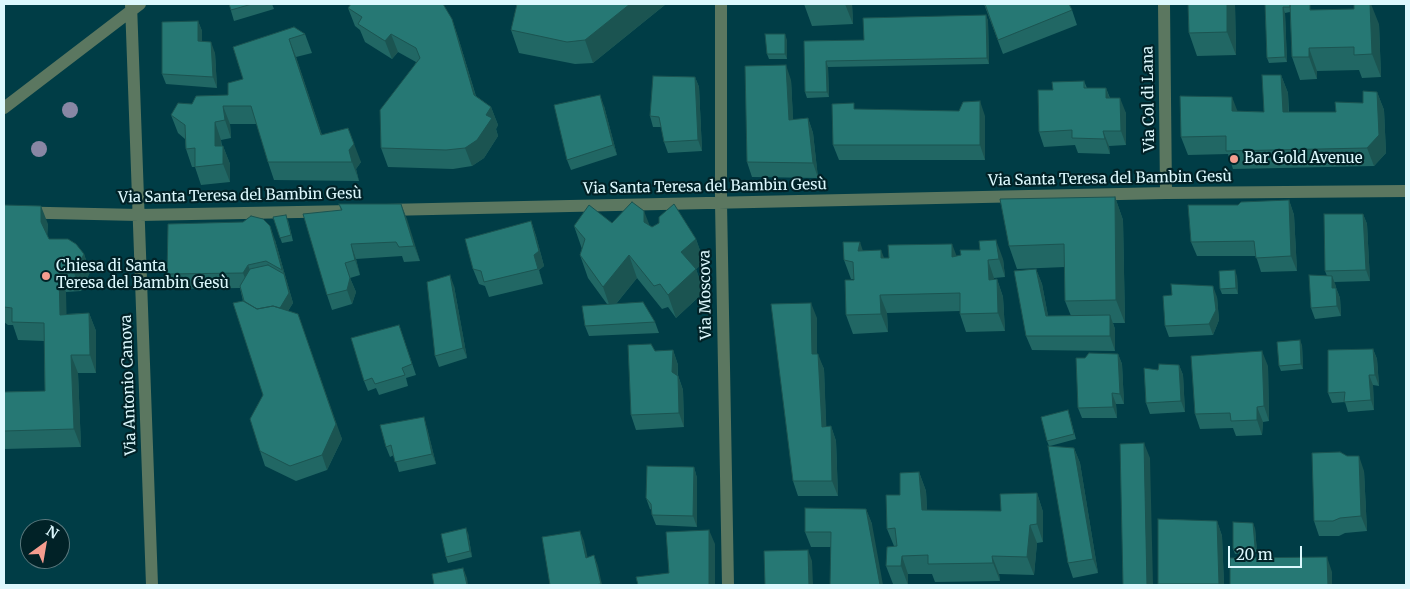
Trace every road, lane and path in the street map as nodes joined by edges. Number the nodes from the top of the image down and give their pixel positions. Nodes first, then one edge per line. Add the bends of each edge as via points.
1 (721, 4) edge
2 (1164, 4) edge
3 (134, 6) edge
4 (4, 108) edge
5 (1406, 192) edge
6 (1166, 193) junction
7 (721, 203) junction
8 (4, 212) edge
9 (139, 215) junction
10 (152, 585) edge
11 (728, 585) edge

1 - 7 street, Via Moscova
2 - 6 street, Via Col di Lana
3 - 4 street
3 - 9 street, Via Antonio Canova
5 - 6 street, Via Santa Teresa del Bambin Gesù
6 - 7 street, Via Santa Teresa del Bambin Gesù
7 - 9 street, Via Santa Teresa del Bambin Gesù
7 - 11 street, Via Moscova
8 - 9 street, Via Santa Teresa del Bambin Gesù
9 - 10 street, Via Antonio Canova

